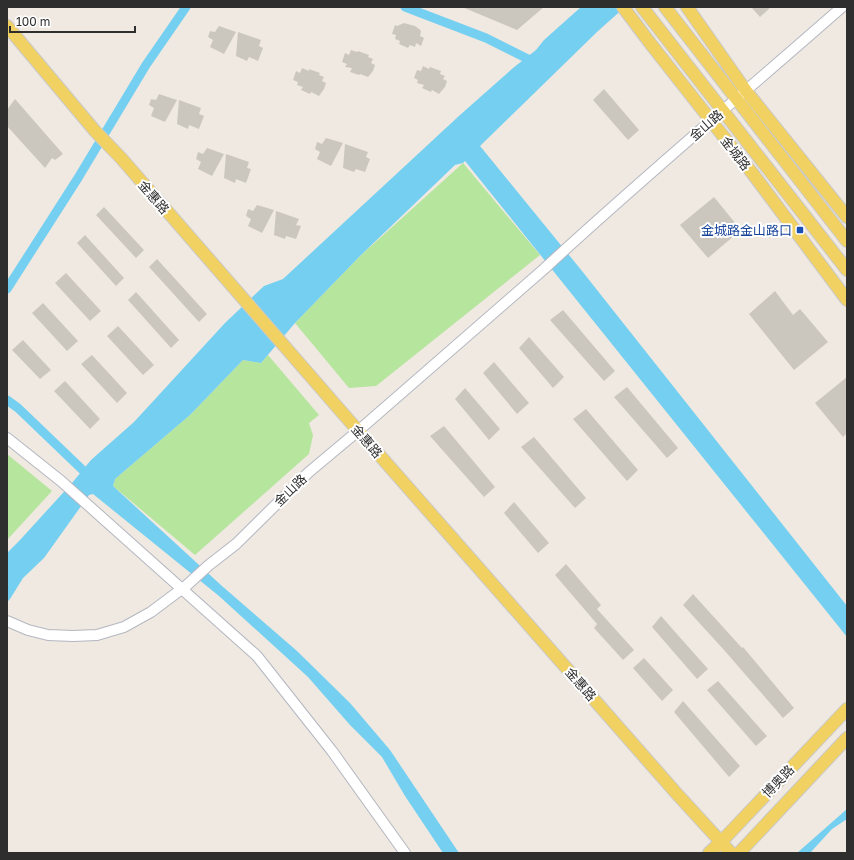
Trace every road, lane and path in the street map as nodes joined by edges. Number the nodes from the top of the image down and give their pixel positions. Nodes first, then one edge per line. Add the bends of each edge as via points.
1 (642, 7) edge
2 (665, 7) edge
3 (687, 7) edge
4 (842, 7) edge
5 (624, 9) edge
6 (7, 26) edge
7 (746, 91) junction
8 (736, 100) junction
9 (722, 111) junction
10 (711, 121) junction
11 (847, 217) edge
12 (847, 240) edge
13 (847, 270) edge
14 (847, 300) edge
15 (358, 431) junction
16 (7, 438) edge
17 (185, 587) junction
18 (7, 621) edge
19 (847, 709) edge
20 (847, 738) edge
21 (721, 842) junction
22 (405, 853) edge
23 (709, 853) edge
24 (731, 853) edge
25 (740, 853) edge

1 - 9 main road, 金城路
2 - 8 main road
3 - 7 main road
4 - 7 street, 金山路
5 - 10 main road, 金城路
6 - 15 main road, 金惠路 via 95,131
7 - 8 street, 金山路
7 - 11 main road
8 - 9 street, 金山路
8 - 12 main road
9 - 10 street, 金山路
9 - 13 main road, 金城路
10 - 14 main road, 金城路
10 - 15 street, 金山路
15 - 17 street, 金山路 via 310,472 236,544
15 - 21 main road, 金惠路
16 - 17 street
17 - 18 street, 金山路 via 138,620 97,635 48,635
17 - 22 street via 257,656 332,751
19 - 21 main road, 博奥路
20 - 25 main road, 博奥路
21 - 23 main road, 博奥路
21 - 24 main road, 金惠路

